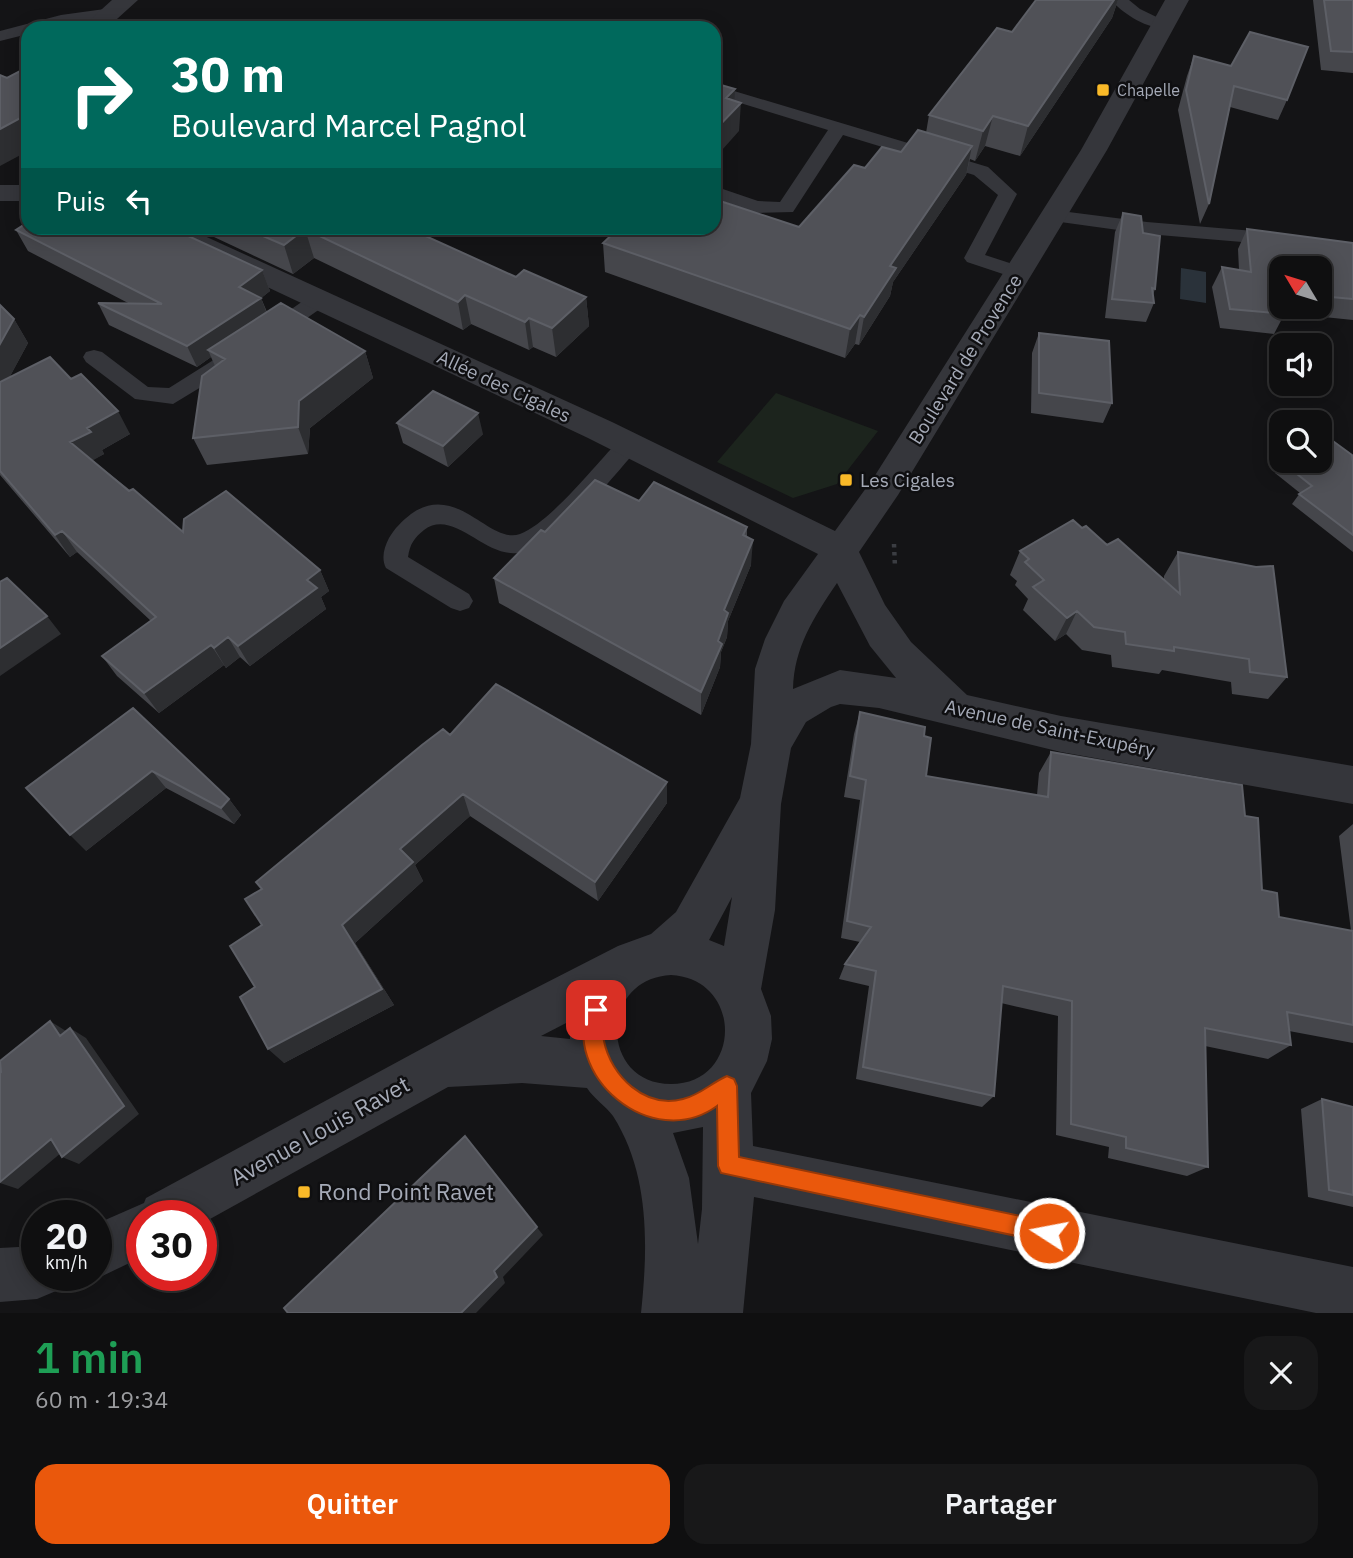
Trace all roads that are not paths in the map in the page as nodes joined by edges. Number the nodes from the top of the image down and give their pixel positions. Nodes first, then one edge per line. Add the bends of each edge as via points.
1 (1119, 0) edge
2 (1177, 0) edge
3 (119, 6) edge
4 (57, 21) edge
5 (101, 21) edge
6 (1163, 24) junction
7 (21, 30) edge
8 (0, 36) edge
9 (721, 92) edge
10 (839, 127) junction
11 (0, 193) edge
12 (21, 193) edge
13 (721, 194) edge
14 (1053, 216) junction
15 (179, 235) edge
16 (1300, 241) edge
17 (1018, 273) junction
18 (320, 299) junction
19 (94, 358) dead end
20 (629, 444) junction
21 (840, 549) junction
22 (460, 601) dead end
23 (961, 709) junction
24 (771, 744) junction
25 (1353, 785) edge
26 (760, 804) junction
27 (645, 959) junction
28 (738, 990) junction
29 (439, 1066) junction
30 (615, 1082) junction
31 (727, 1086) junction
32 (729, 1166) junction
33 (193, 1200) edge
34 (21, 1273) edge
35 (0, 1275) edge
36 (1353, 1294) edge
37 (668, 1313) edge
38 (716, 1313) edge

1 - 6 lane
2 - 6 street, Boulevard de Provence
3 - 4 lane
3 - 5 street
6 - 14 street, Boulevard de Provence
7 - 8 lane
9 - 10 lane
10 - 13 lane via 786,208 756,206
10 - 17 lane via 981,171 1008,194 974,258
11 - 12 street
14 - 16 lane
14 - 17 street, Boulevard de Provence
15 - 18 street, Allée des Cigales
17 - 21 street, Boulevard de Provence via 876,500
18 - 19 lane via 173,396 143,394
18 - 20 street, Allée des Cigales
20 - 21 street, Allée des Cigales
20 - 22 lane via 550,526 527,542 506,544 447,515 431,514 411,527 397,545 395,561
21 - 23 street via 867,610 891,646 921,682
21 - 24 street, Boulevard de Provence via 784,639 774,669
23 - 24 street, Avenue de Saint-Exupéry via 840,687 792,710
23 - 25 street, Avenue de Saint-Exupéry via 1060,734
24 - 26 street, Boulevard de Provence
26 - 27 street, Boulevard de Provence via 692,927
26 - 28 street, Boulevard de Provence via 753,910
27 - 28 street via 693,955 718,968
27 - 29 street, Avenue Louis Ravet
27 - 30 street via 608,985 596,1010 593,1037
28 - 31 street via 747,1014 748,1040 741,1065
29 - 30 street, Avenue Louis Ravet via 522,1059
29 - 33 street, Avenue Louis Ravet
30 - 31 street via 655,1109 681,1111 706,1102
30 - 37 street via 649,1138 664,1177 671,1229
31 - 32 street
32 - 36 street
32 - 38 street
34 - 35 street

